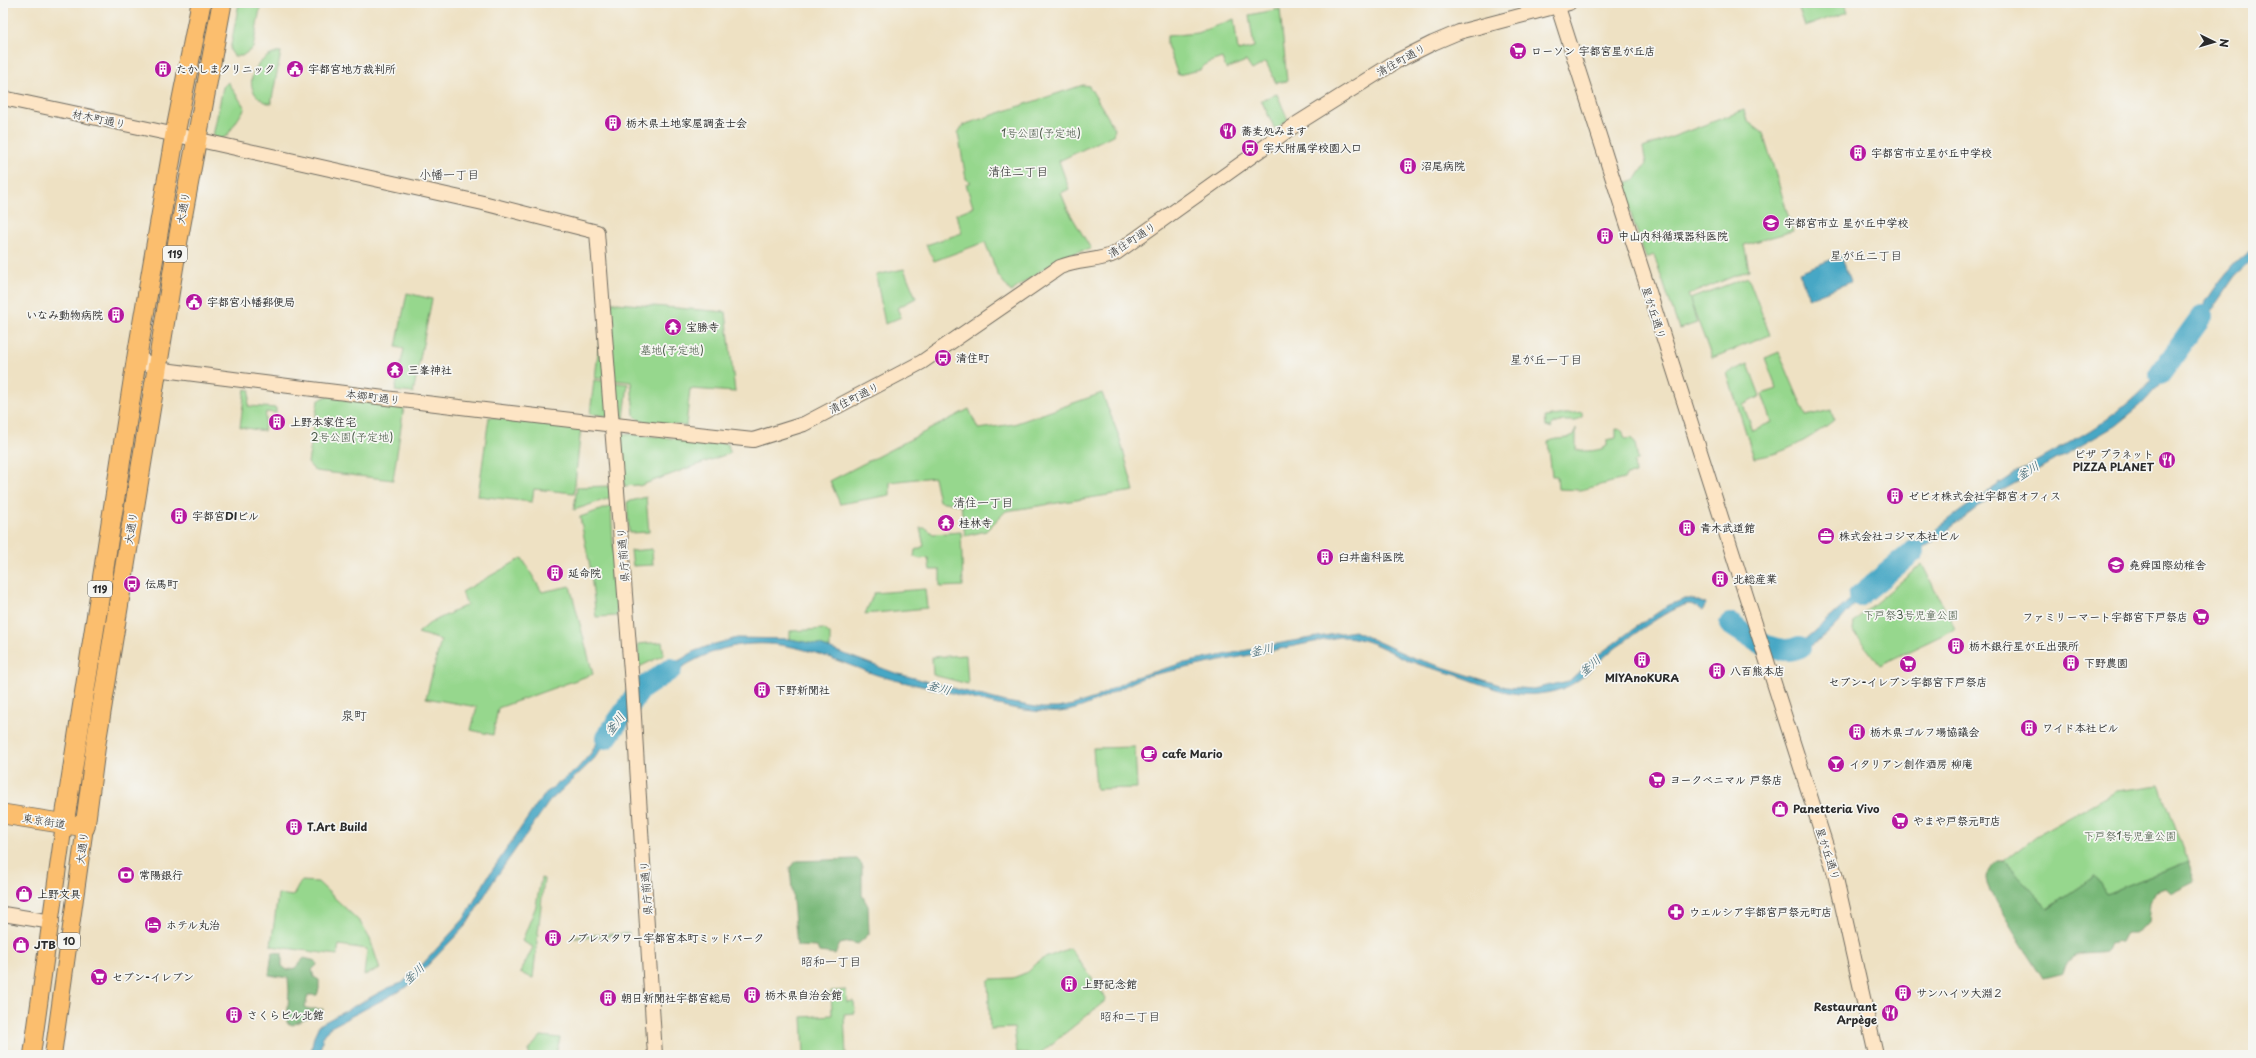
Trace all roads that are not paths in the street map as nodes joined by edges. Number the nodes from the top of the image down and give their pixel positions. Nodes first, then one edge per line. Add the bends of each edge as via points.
1 (201, 3) edge
2 (222, 3) edge
3 (1564, 5) edge
4 (3, 98) edge
5 (175, 134) junction
6 (195, 139) junction
7 (137, 356) junction
8 (156, 369) junction
9 (613, 425) junction
10 (3, 814) edge
11 (64, 824) junction
12 (85, 827) junction
13 (3, 914) edge
14 (52, 922) junction
15 (32, 1055) edge
16 (53, 1055) edge
17 (655, 1055) edge
18 (1876, 1055) edge

1 - 5 highway, 大通り / 119
2 - 6 highway, 大通り / 119
3 - 9 street, 清住町通り via 1459,32 1397,61 1298,123 1116,253 1096,260 1071,262 1060,267 922,362 804,424 753,440
3 - 18 street, 星が丘通り via 1752,618 1835,874
4 - 5 street, 材木町通り
5 - 6 street, 材木町通り
5 - 7 highway, 大通り / 119
6 - 8 highway, 大通り / 119
6 - 9 street, 県庁前通り via 483,203 598,232
7 - 8 street, 本郷町通り
7 - 11 highway, 大通り / 119
8 - 9 street, 本郷町通り
8 - 12 highway, 大通り / 119
9 - 17 street, 県庁前通り via 635,721
10 - 11 highway, 東京街道
11 - 12 highway, 東京街道
11 - 14 main road, 大通り / 10
12 - 16 main road, 大通り / 10
13 - 14 street
14 - 15 main road, 大通り / 10

